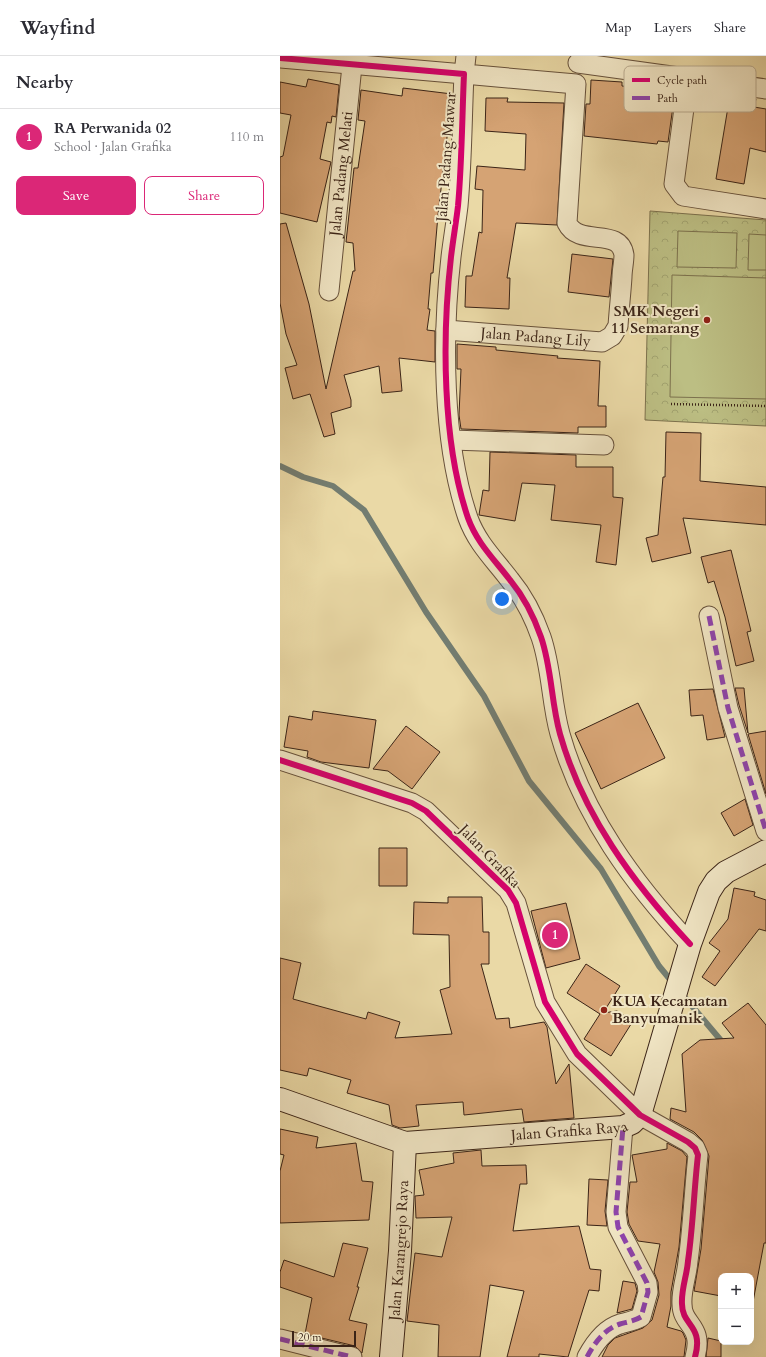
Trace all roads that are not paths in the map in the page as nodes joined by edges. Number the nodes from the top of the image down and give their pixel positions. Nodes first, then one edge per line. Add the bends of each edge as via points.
1 (280, 58) edge
2 (579, 59) edge
3 (352, 60) edge
4 (465, 65) edge
5 (624, 67) edge
6 (576, 84) junction
7 (756, 88) edge
8 (766, 89) edge
9 (684, 112) edge
10 (766, 209) edge
11 (328, 291) dead end
12 (446, 330) junction
13 (452, 440) junction
14 (604, 444) dead end
15 (708, 616) dead end
16 (280, 760) edge
17 (766, 831) edge
18 (766, 851) edge
19 (690, 944) junction
20 (280, 1099) edge
21 (632, 1121) junction
22 (405, 1142) junction
23 (280, 1339) edge
24 (352, 1357) edge
25 (391, 1357) edge
26 (587, 1357) edge
27 (696, 1357) edge

1 - 3 street, Jalan Padang Mawar
2 - 5 street
2 - 6 street
3 - 4 street, Jalan Padang Mawar
3 - 11 street, Jalan Padang Melati
4 - 6 street
4 - 12 street, Jalan Padang Mawar via 458,204
6 - 12 street, Jalan Padang Lily via 567,223 572,232 578,235 609,238 622,249 624,256 618,326 612,336 602,342
7 - 8 street
9 - 10 street via 674,184 676,188 683,196
12 - 13 street, Jalan Padang Mawar
13 - 14 street
13 - 19 street, Jalan Padang Mawar via 465,504 478,540 528,607 541,638 560,732 575,778 604,833 639,886
15 - 17 street via 728,708
16 - 21 street, Jalan Grafika via 412,803 426,811 508,890 516,903 545,1002 577,1054
18 - 19 main road, Jalan Grafika Raya via 726,872 716,881 709,892
19 - 21 main road, Jalan Grafika Raya via 670,1013
20 - 22 main road
21 - 22 main road, Jalan Grafika Raya
21 - 26 street via 616,1212 618,1227 647,1283 648,1292 641,1317 618,1324 597,1339
21 - 27 street, Jalan Grafika via 688,1142 698,1155 688,1261 681,1304 685,1316 697,1334
22 - 25 main road, Jalan Karangrejo Raya via 400,1252
23 - 24 street

